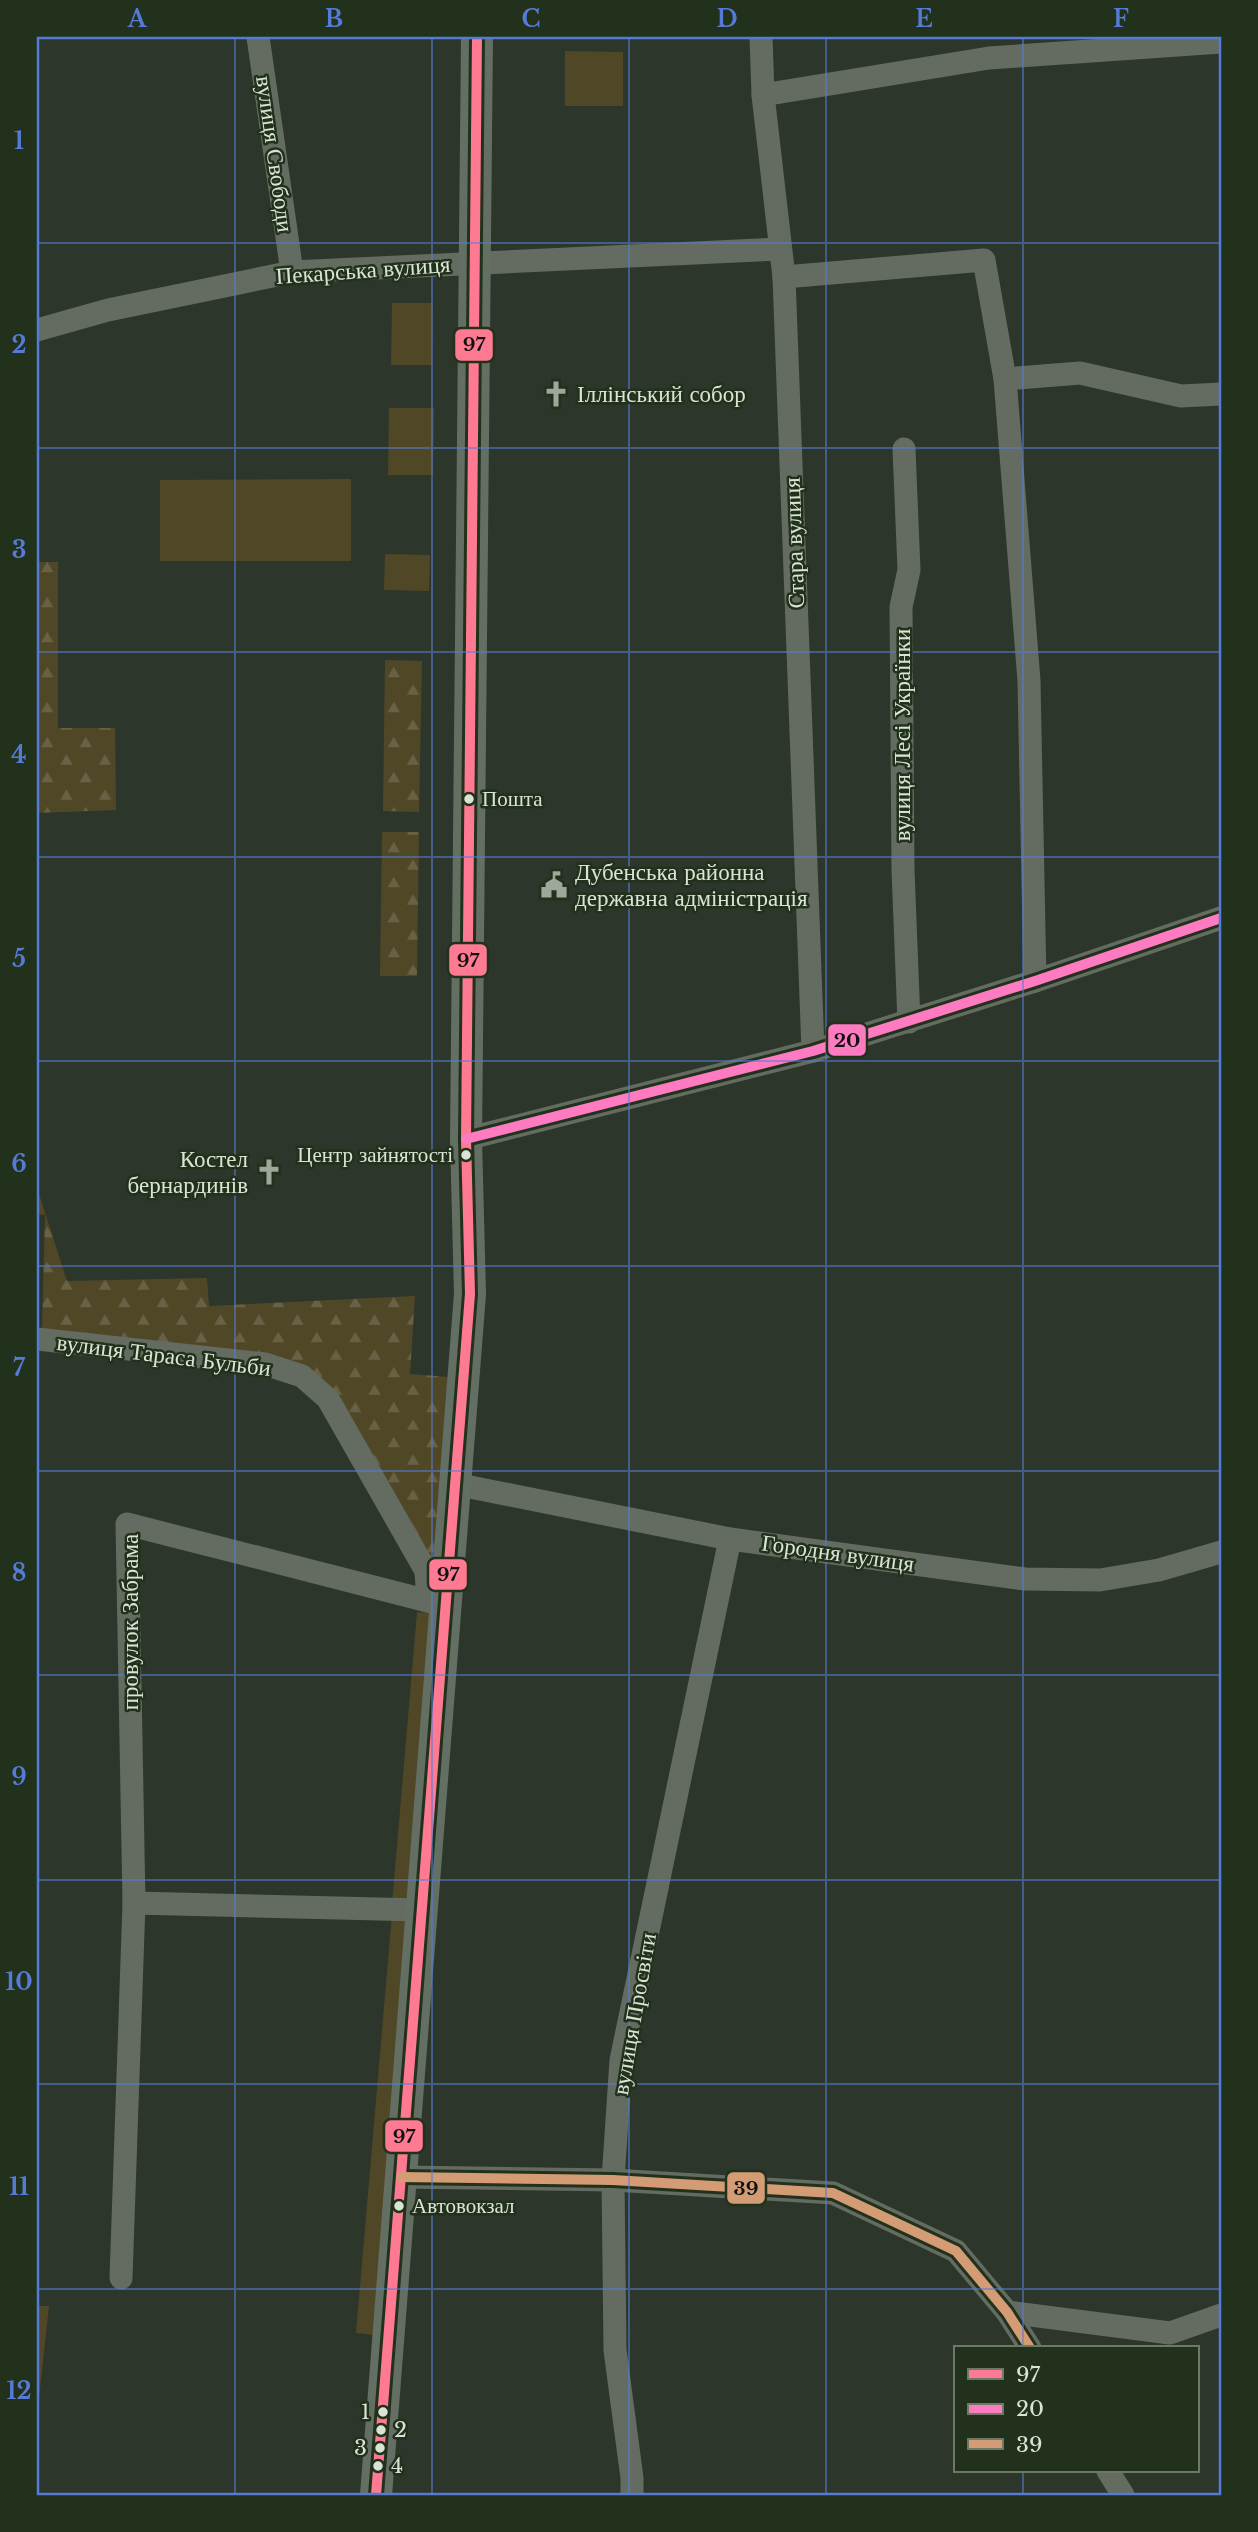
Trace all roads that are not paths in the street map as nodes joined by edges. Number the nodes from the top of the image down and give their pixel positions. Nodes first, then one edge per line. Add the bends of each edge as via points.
1 (258, 37) edge
2 (477, 37) edge
3 (761, 37) edge
4 (1221, 42) edge
5 (989, 47) edge
6 (763, 95) junction
7 (780, 249) junction
8 (475, 262) junction
9 (292, 272) junction
10 (784, 277) junction
11 (37, 330) edge
12 (1004, 379) junction
13 (1221, 394) edge
14 (904, 449) dead end
15 (1221, 919) edge
16 (1035, 981) junction
17 (909, 1022) junction
18 (813, 1051) junction
19 (466, 1139) junction
20 (37, 1339) edge
21 (455, 1485) junction
22 (730, 1539) junction
23 (1221, 1552) edge
24 (437, 1604) junction
25 (134, 1903) junction
26 (421, 1910) junction
27 (401, 2178) junction
28 (613, 2180) junction
29 (121, 2278) dead end
30 (1007, 2312) junction
31 (1221, 2315) edge
32 (1029, 2346) edge
33 (1109, 2472) edge
34 (376, 2495) edge
35 (632, 2495) edge
36 (1123, 2495) edge

1 - 9 street, вулиця Свободи
2 - 8 main road
3 - 6 street, Стара вулиця
4 - 5 street
5 - 6 street
6 - 7 street, Стара вулиця
7 - 8 street, Пекарська вулиця
7 - 10 street, Стара вулиця
8 - 9 street, Пекарська вулиця
8 - 19 main road
9 - 11 street, Пекарська вулиця via 108,310
10 - 12 street via 984,260
10 - 18 street, Стара вулиця
12 - 13 street via 1080,373 1181,396
12 - 16 street via 1029,681
14 - 17 street, вулиця Лесі Українки via 909,570 901,607 903,856
15 - 16 street
16 - 17 street
17 - 18 street
18 - 19 street
19 - 21 main road via 470,1294
20 - 24 street, вулиця Тараса Бульби via 265,1364 302,1376 328,1399 426,1571
21 - 22 street, Городня вулиця
21 - 24 main road
22 - 23 street, Городня вулиця via 1038,1579 1100,1580 1159,1570
22 - 28 street, вулиця Просвіти via 621,2060
24 - 25 street, провулок Забрама via 127,1524
24 - 26 main road
25 - 26 street
25 - 29 street, провулок Забрама
26 - 27 main road
27 - 28 street
27 - 34 main road
28 - 30 street via 833,2193 956,2251
28 - 35 street, вулиця Просвіти via 615,2350
30 - 31 street via 1170,2333
30 - 32 street
33 - 36 street

